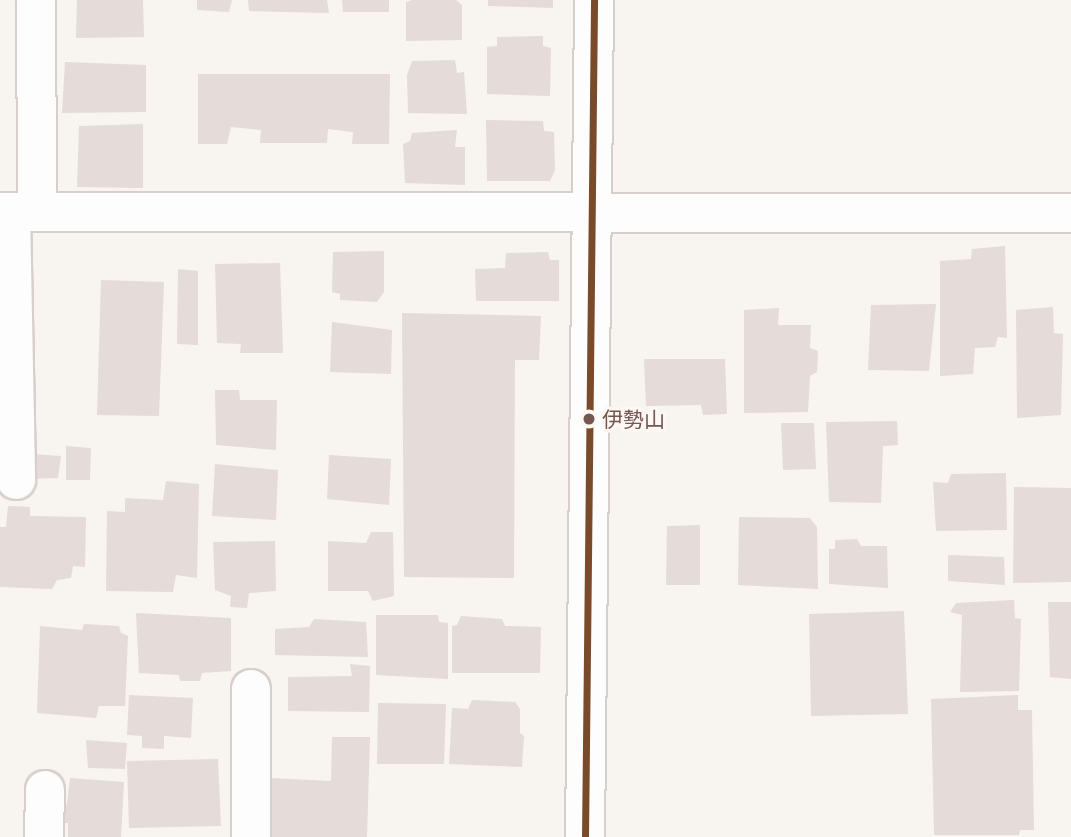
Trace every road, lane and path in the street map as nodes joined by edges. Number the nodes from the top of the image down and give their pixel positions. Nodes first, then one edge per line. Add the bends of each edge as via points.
1 (36, 0) edge
2 (594, 0) edge
3 (593, 210) junction
4 (16, 212) edge
5 (1071, 213) edge
6 (16, 480) dead end
7 (251, 689) dead end
8 (45, 790) dead end
9 (44, 837) edge
10 (251, 837) edge
11 (584, 837) edge

1 - 4 street
2 - 3 street
3 - 4 street
3 - 5 street
3 - 11 street
4 - 6 street
7 - 10 street
8 - 9 street

